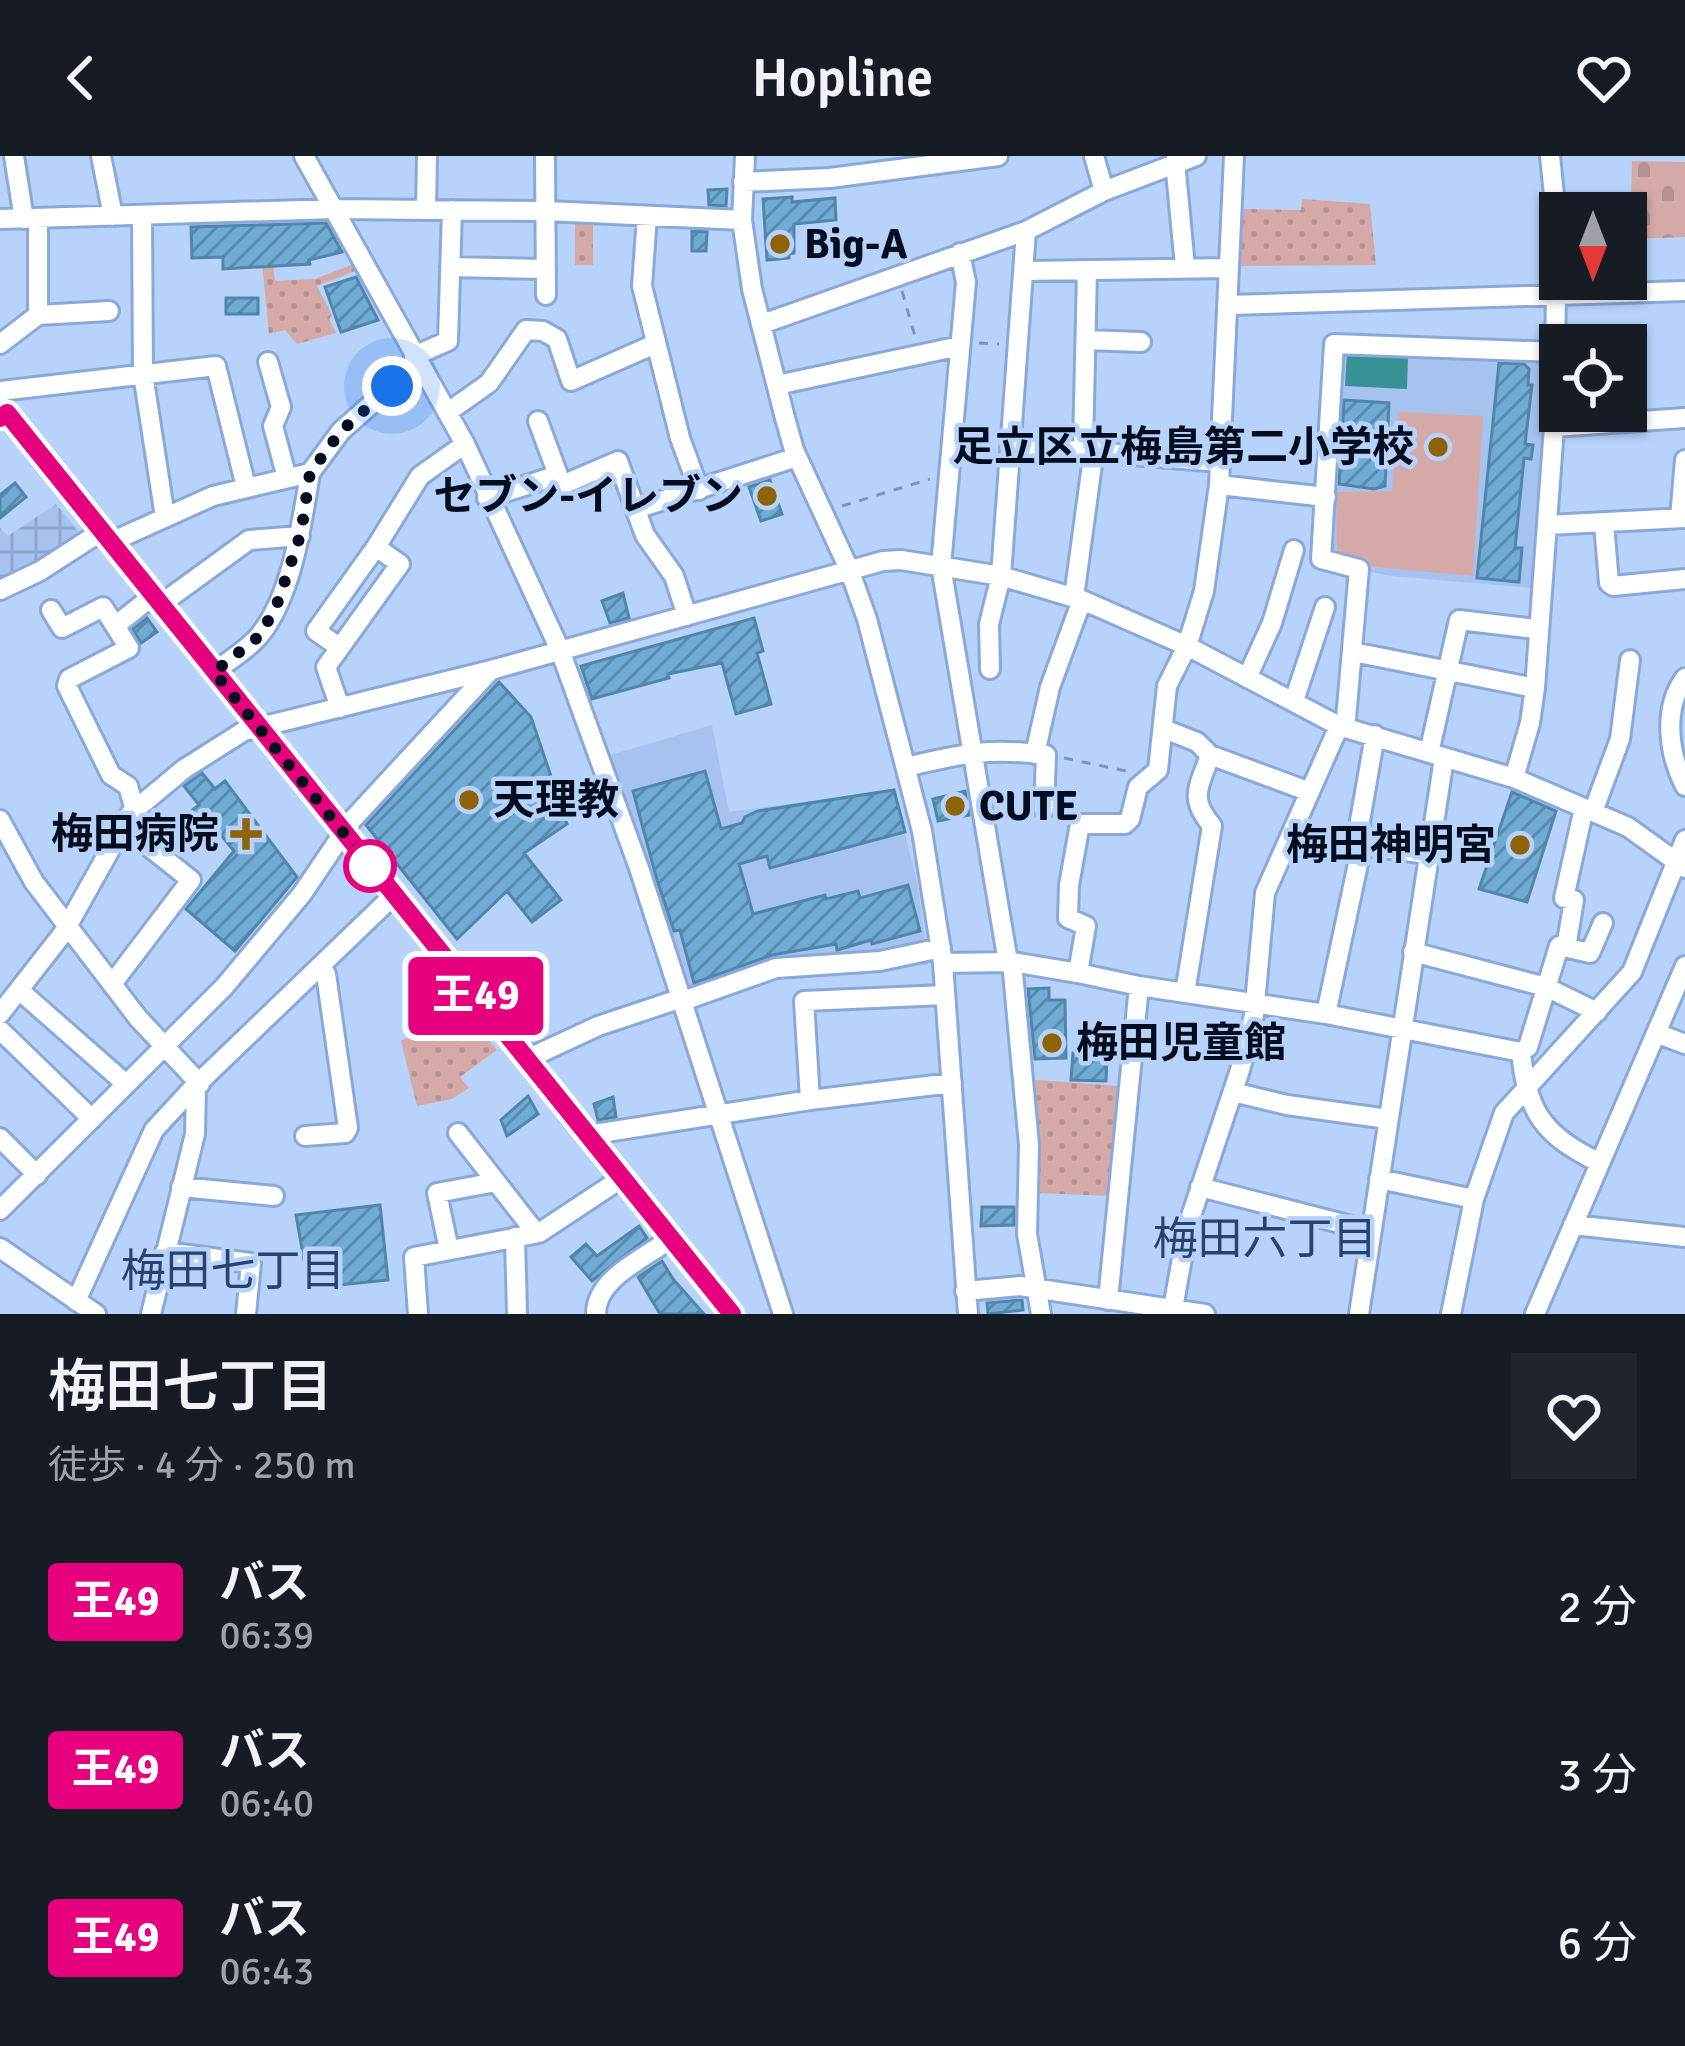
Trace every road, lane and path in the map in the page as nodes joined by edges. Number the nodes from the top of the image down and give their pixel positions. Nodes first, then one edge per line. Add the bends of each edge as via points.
1 (14, 156) edge
2 (100, 156) edge
3 (304, 156) edge
4 (427, 156) edge
5 (545, 156) edge
6 (745, 156) edge
7 (830, 156) edge
8 (998, 156) edge
9 (1094, 156) edge
10 (1196, 156) edge
11 (1234, 156) edge
12 (1550, 156) edge
13 (1175, 161) junction
14 (830, 178) junction
15 (743, 182) junction
16 (1103, 191) junction
17 (1554, 192) edge
18 (335, 209) junction
19 (426, 210) junction
20 (452, 210) junction
21 (547, 211) junction
22 (142, 215) junction
23 (113, 216) junction
24 (647, 216) junction
25 (31, 219) junction
26 (0, 220) edge
27 (742, 220) junction
28 (1026, 231) junction
29 (960, 253) junction
30 (450, 267) junction
31 (1185, 267) junction
32 (546, 268) junction
33 (1229, 268) junction
34 (1087, 270) junction
35 (1024, 271) junction
36 (898, 275) junction
37 (1685, 292) edge
38 (1647, 293) edge
39 (546, 295) dead end
40 (1539, 297) edge
41 (1229, 304) junction
42 (109, 311) dead end
43 (38, 314) junction
44 (762, 324) junction
45 (1087, 340) junction
46 (1142, 343) dead end
47 (0, 344) edge
48 (655, 344) junction
49 (960, 344) junction
50 (1019, 346) junction
51 (1539, 351) edge
52 (919, 353) junction
53 (416, 359) junction
54 (268, 362) dead end
55 (143, 374) junction
56 (777, 386) junction
57 (0, 391) edge
58 (2, 412) edge
59 (448, 412) junction
60 (1685, 418) edge
61 (538, 421) dead end
62 (1647, 421) edge
63 (1554, 432) edge
64 (465, 444) junction
65 (1031, 447) dead end
66 (1088, 450) junction
67 (797, 458) junction
68 (1685, 460) edge
69 (1221, 461) junction
70 (310, 473) junction
71 (949, 474) junction
72 (558, 475) junction
73 (287, 478) junction
74 (1219, 485) junction
75 (246, 487) junction
76 (699, 490) junction
77 (1326, 497) junction
78 (488, 498) junction
79 (636, 509) junction
80 (823, 512) junction
81 (165, 517) junction
82 (1683, 518) edge
83 (1604, 524) junction
84 (1547, 525) junction
85 (106, 536) junction
86 (299, 536) junction
87 (376, 547) junction
88 (1294, 550) dead end
89 (941, 566) junction
90 (850, 569) junction
91 (1001, 576) junction
92 (1685, 579) edge
93 (0, 590) edge
94 (157, 599) junction
95 (1078, 599) junction
96 (1325, 607) dead end
97 (51, 610) dead end
98 (687, 616) junction
99 (115, 626) junction
100 (1536, 629) junction
101 (1187, 646) junction
102 (339, 647) junction
103 (560, 650) junction
104 (1353, 652) junction
105 (1630, 660) dead end
106 (990, 669) dead end
107 (491, 670) junction
108 (214, 672) junction
109 (1450, 672) junction
110 (1246, 678) junction
111 (1685, 678) edge
112 (1535, 688) junction
113 (1294, 701) junction
114 (340, 709) junction
115 (1678, 721) edge
116 (1339, 726) junction
117 (1163, 729) junction
118 (262, 730) junction
119 (1375, 735) junction
120 (974, 751) junction
121 (1040, 755) junction
122 (1210, 755) junction
123 (1437, 755) junction
124 (906, 767) junction
125 (1150, 776) junction
126 (1514, 778) junction
127 (1685, 786) edge
128 (1310, 792) junction
129 (1043, 809) dead end
130 (1588, 810) junction
131 (129, 818) junction
132 (2, 830) edge
133 (343, 834) junction
134 (1362, 845) junction
135 (1426, 854) junction
136 (1682, 855) edge
137 (393, 896) junction
138 (1603, 923) dead end
139 (68, 925) junction
140 (1566, 948) junction
141 (1413, 952) junction
142 (942, 956) junction
143 (1010, 962) junction
144 (1685, 966) edge
145 (319, 968) junction
146 (1078, 973) junction
147 (112, 984) junction
148 (1139, 986) junction
149 (1546, 987) junction
150 (20, 990) junction
151 (1185, 993) junction
152 (945, 995) junction
153 (682, 999) junction
154 (1254, 1002) junction
155 (1597, 1012) junction
156 (0, 1014) edge
157 (1326, 1014) junction
158 (1402, 1028) junction
159 (0, 1030) edge
160 (1656, 1034) junction
161 (1685, 1044) edge
162 (162, 1045) junction
163 (1521, 1052) junction
164 (527, 1059) junction
165 (952, 1083) junction
166 (126, 1084) junction
167 (198, 1086) junction
168 (1525, 1091) junction
169 (1232, 1092) junction
170 (810, 1100) junction
171 (718, 1114) junction
172 (92, 1119) junction
173 (1388, 1119) junction
174 (458, 1133) dead end
175 (588, 1135) junction
176 (304, 1136) dead end
177 (0, 1138) edge
178 (1600, 1163) junction
179 (37, 1175) junction
180 (622, 1178) junction
181 (1379, 1179) junction
182 (496, 1182) junction
183 (181, 1186) junction
184 (1200, 1187) junction
185 (274, 1196) dead end
186 (1474, 1199) junction
187 (0, 1210) edge
188 (1573, 1225) junction
189 (1371, 1231) junction
190 (536, 1233) junction
191 (515, 1237) junction
192 (1685, 1237) edge
193 (670, 1239) junction
194 (0, 1248) edge
195 (449, 1250) junction
196 (165, 1252) junction
197 (1037, 1289) junction
198 (965, 1291) junction
199 (1108, 1300) junction
200 (76, 1301) junction
201 (1173, 1312) edge
202 (96, 1314) edge
203 (151, 1314) edge
204 (246, 1314) edge
205 (418, 1314) edge
206 (517, 1314) edge
207 (596, 1314) edge
208 (732, 1314) edge
209 (783, 1314) edge
210 (968, 1314) edge
211 (1041, 1314) edge
212 (1205, 1314) edge
213 (1359, 1314) edge
214 (1451, 1314) edge
215 (1535, 1314) edge

1 - 25 street
2 - 23 street
3 - 18 street
4 - 19 street
5 - 21 street
6 - 15 street
7 - 14 street
8 - 14 street
9 - 16 street
10 - 13 street
11 - 33 street
12 - 17 street
13 - 16 street
13 - 31 street
14 - 15 street
15 - 27 street
16 - 28 street
18 - 19 street
18 - 22 street
18 - 53 street
19 - 20 street
20 - 21 street
20 - 30 street
21 - 24 street
21 - 32 street
22 - 23 street
22 - 55 street
23 - 25 street
24 - 27 street
24 - 48 street via 642,286
25 - 26 street
25 - 43 street
27 - 44 street
28 - 29 street
28 - 35 street
29 - 36 street
29 - 49 street
30 - 32 street
30 - 53 street via 448,341
31 - 33 street
31 - 34 street
32 - 39 street
33 - 41 street
34 - 35 street
34 - 45 street
35 - 50 street
36 - 44 street
36 - 52 path
37 - 38 street
40 - 41 street
41 - 69 street
42 - 43 street
43 - 47 street
44 - 56 street
45 - 46 street
45 - 66 street
48 - 59 street via 571,381 557,339 526,330 489,383
48 - 76 street
49 - 50 path
49 - 52 street
49 - 71 street
50 - 91 street
51 - 77 street via 1334,344
52 - 56 street
53 - 59 street
53 - 70 street
54 - 73 street
55 - 57 street
55 - 75 street via 216,366
55 - 81 street
56 - 67 street
58 - 85 street
59 - 64 street
60 - 62 street
61 - 72 street
63 - 84 street
64 - 78 street
64 - 87 street via 420,476
65 - 66 street
66 - 69 street
66 - 95 street
67 - 76 street
67 - 80 street
68 - 82 street
69 - 74 street
70 - 73 street
70 - 86 street
71 - 80 path
71 - 89 street
72 - 78 street
72 - 79 street via 562,485 617,461
73 - 75 street
74 - 77 street
74 - 101 street
75 - 81 street
76 - 79 street
77 - 104 street via 1322,559 1359,569
78 - 103 street
79 - 98 street
80 - 90 street
81 - 85 street
82 - 83 street
83 - 84 street
83 - 92 street via 1613,586
84 - 100 street
85 - 93 street
85 - 94 street
86 - 94 street via 249,540
86 - 108 street via 275,610 257,638
87 - 102 street via 316,631
87 - 102 street via 400,564
88 - 110 street
89 - 90 street via 901,560
89 - 91 street
89 - 120 street
90 - 98 street
90 - 124 street
91 - 95 street
91 - 106 street via 988,624
94 - 99 street
94 - 108 street
95 - 101 street
95 - 121 street via 1050,687
96 - 113 street
97 - 99 street via 62,628 103,607
98 - 103 street
99 - 131 street via 129,648 67,686 111,775 128,786
100 - 109 street via 1460,620
100 - 112 street
101 - 110 street
101 - 117 street via 1167,686
102 - 114 street via 326,668
103 - 107 street
103 - 153 street
104 - 109 street
104 - 116 street
105 - 130 street via 1620,739
107 - 114 street
107 - 133 street
108 - 118 street
109 - 112 street
109 - 123 street
110 - 113 street
111 - 115 street via 1677,689
112 - 126 street
113 - 116 street
114 - 118 street
115 - 127 street via 1672,761
116 - 119 street
116 - 128 street
117 - 122 street
117 - 125 street via 1158,770
118 - 131 street via 244,731 184,769
118 - 133 street
119 - 123 street
119 - 134 street
120 - 121 street
120 - 124 street
120 - 143 street
121 - 125 path
121 - 129 street
122 - 128 street
122 - 151 street via 1196,799 1212,826
123 - 126 street
123 - 135 street
124 - 142 street
125 - 146 street via 1130,820 1080,824 1068,917 1086,926
126 - 130 street
128 - 154 street via 1265,892
130 - 136 street
130 - 140 street via 1564,898 1574,899
131 - 139 street
131 - 147 street via 191,880
132 - 139 street
133 - 137 street
133 - 162 street via 224,987
134 - 135 street
134 - 157 street
135 - 141 street
136 - 155 street via 1632,972
137 - 145 street
137 - 164 street
138 - 140 street via 1589,953
139 - 147 street
139 - 150 street
140 - 149 street via 1559,946
141 - 149 street
141 - 158 street
142 - 143 street
142 - 152 street
142 - 153 street via 776,968
143 - 146 street
143 - 197 street
144 - 160 street
145 - 167 street
145 - 176 street via 348,1128
146 - 148 street
147 - 162 street
148 - 151 street
148 - 199 street
149 - 155 street
149 - 163 street
150 - 156 street
150 - 166 street
151 - 154 street
152 - 165 street
152 - 170 street via 804,1000
153 - 164 street
153 - 171 street
154 - 157 street
154 - 169 street
155 - 168 street
157 - 158 street
158 - 163 street
158 - 173 street
159 - 172 street
160 - 161 street
160 - 178 street
162 - 166 street
162 - 167 street
163 - 168 street
164 - 175 street
165 - 170 street
165 - 198 street
166 - 172 street
167 - 183 street via 196,1134
167 - 200 street via 154,1130
168 - 178 street via 1561,1144
168 - 186 street via 1504,1113
169 - 173 street
169 - 184 street
170 - 171 street
171 - 175 street
171 - 209 street
172 - 179 street
173 - 181 street
174 - 182 street
175 - 180 street
177 - 179 street
178 - 188 street
179 - 187 street
180 - 190 street
180 - 193 street
181 - 186 street
181 - 189 street
182 - 190 street
182 - 195 street via 436,1193
183 - 185 street
183 - 196 street
184 - 189 street
184 - 201 street
186 - 214 street
188 - 192 street
188 - 215 street
189 - 213 street
190 - 191 street
191 - 195 street
191 - 206 street
193 - 207 street via 606,1285
193 - 208 street
194 - 200 street
195 - 205 street via 414,1257
196 - 203 street
196 - 204 street via 251,1263
197 - 198 street
197 - 199 street
197 - 211 street
198 - 210 street
199 - 201 street
200 - 202 street
201 - 212 street

